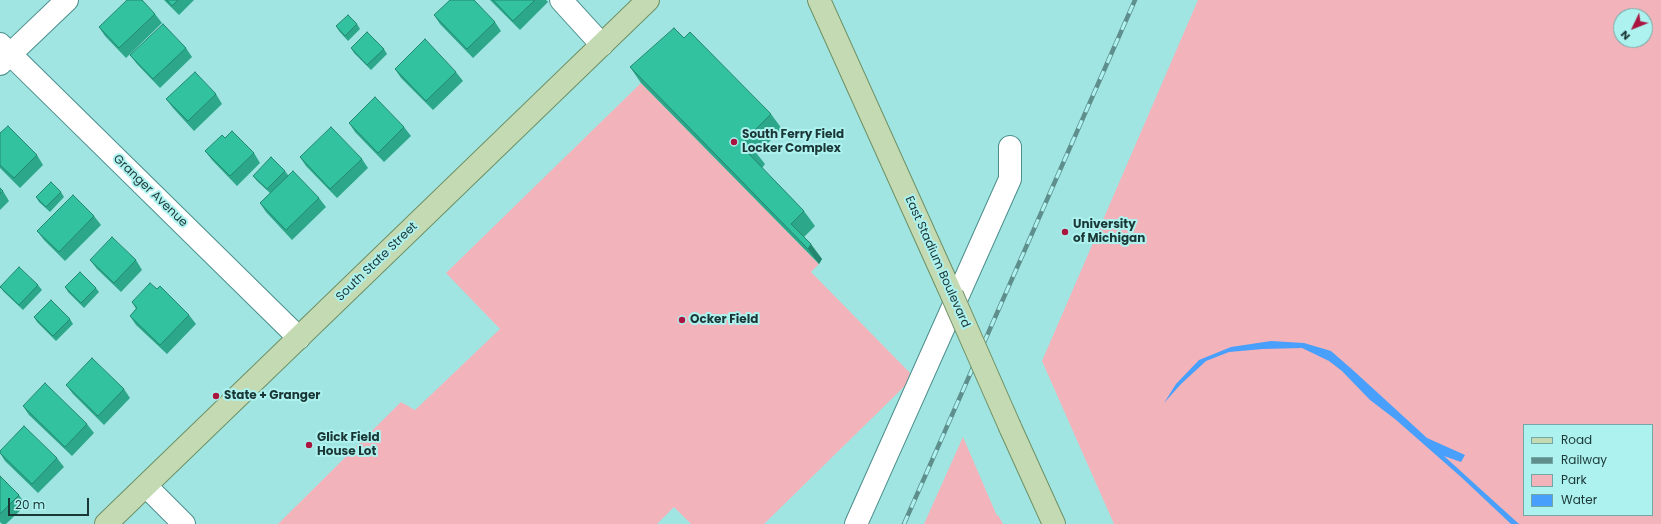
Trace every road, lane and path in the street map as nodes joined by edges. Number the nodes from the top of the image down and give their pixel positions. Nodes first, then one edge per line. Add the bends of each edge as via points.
1 (66, 0) edge
2 (561, 0) edge
3 (648, 0) edge
4 (819, 0) edge
5 (602, 45) junction
6 (3, 54) edge
7 (1010, 147) dead end
8 (299, 338) junction
9 (146, 486) junction
10 (106, 524) edge
11 (184, 524) edge
12 (856, 524) edge
13 (1054, 524) edge

1 - 6 street
2 - 5 street
3 - 5 main road, South State Street
4 - 13 main road, East Stadium Boulevard, bridge
5 - 8 main road, South State Street
6 - 8 street, Granger Avenue
7 - 12 street via 1010,179
8 - 9 main road, South State Street
9 - 10 main road, South State Street
9 - 11 street

